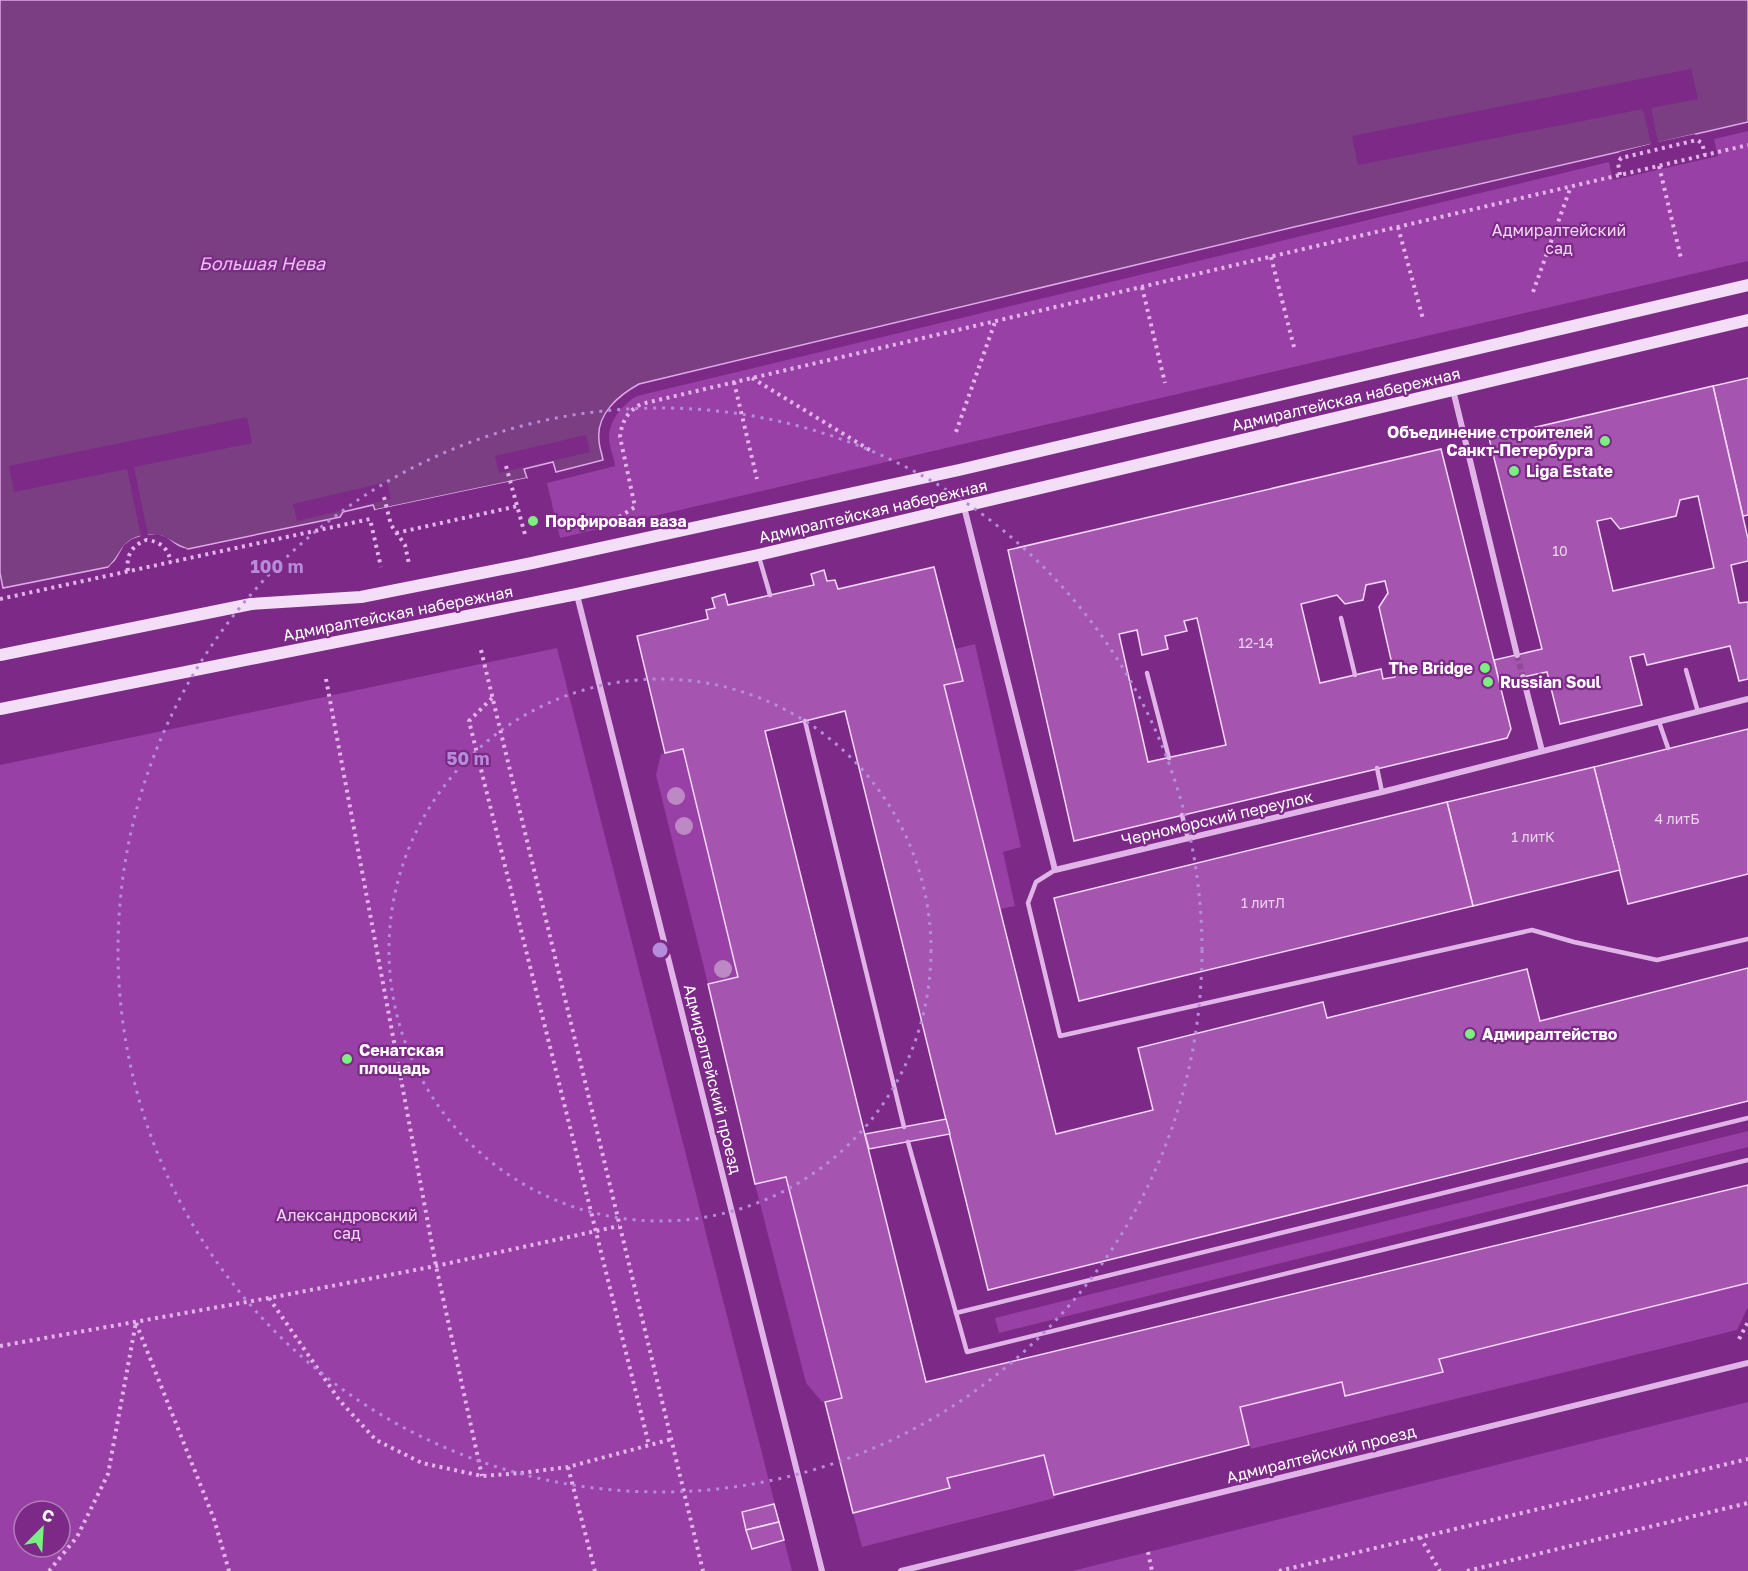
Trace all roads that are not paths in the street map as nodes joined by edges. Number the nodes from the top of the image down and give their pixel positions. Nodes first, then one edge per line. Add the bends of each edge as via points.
1 (1748, 285) edge
2 (1748, 320) edge
3 (1453, 390) junction
4 (964, 506) junction
5 (758, 555) junction
6 (577, 594) junction
7 (770, 595) dead end
8 (1341, 618) dead end
9 (1517, 654) tunnel mouth
10 (0, 655) edge
11 (1686, 670) dead end
12 (1147, 673) dead end
13 (1355, 675) dead end
14 (1523, 677) tunnel mouth
15 (1748, 699) edge
16 (0, 709) edge
17 (1698, 712) junction
18 (805, 721) dead end
19 (1659, 722) junction
20 (1668, 748) dead end
21 (1542, 751) junction
22 (1169, 758) dead end
23 (1377, 768) dead end
24 (1382, 792) junction
25 (1182, 815) dead end
26 (1188, 839) junction
27 (1055, 870) junction
28 (1748, 939) edge
29 (1748, 1118) edge
30 (904, 1127) dead end
31 (908, 1142) dead end
32 (1748, 1160) edge
33 (956, 1313) junction
34 (1748, 1363) edge
35 (822, 1571) edge
36 (901, 1571) edge

1 - 10 main road, Адмиралтейская набережная via 958,470 532,563 361,597 251,604
2 - 3 main road, Адмиралтейская набережная
3 - 4 main road, Адмиралтейская набережная
3 - 9 street
4 - 5 main road, Адмиралтейская набережная
4 - 27 street
5 - 6 main road, Адмиралтейская набережная
5 - 7 lane
6 - 16 main road, Адмиралтейская набережная
6 - 35 street, Адмиралтейский проезд
8 - 13 lane
11 - 17 lane
12 - 22 lane
14 - 21 street
15 - 17 street, Черноморский переулок
17 - 19 street, Черноморский переулок
18 - 30 lane
19 - 20 lane
19 - 21 street, Черноморский переулок
21 - 24 street, Черноморский переулок
23 - 24 lane
24 - 26 street, Черноморский переулок
25 - 26 lane
26 - 27 street, Черноморский переулок
27 - 28 lane via 1036,882 1028,903 1060,1036 1532,930 1657,960
29 - 33 lane
31 - 33 lane
32 - 33 lane via 967,1352
34 - 36 street, Адмиралтейский проезд

